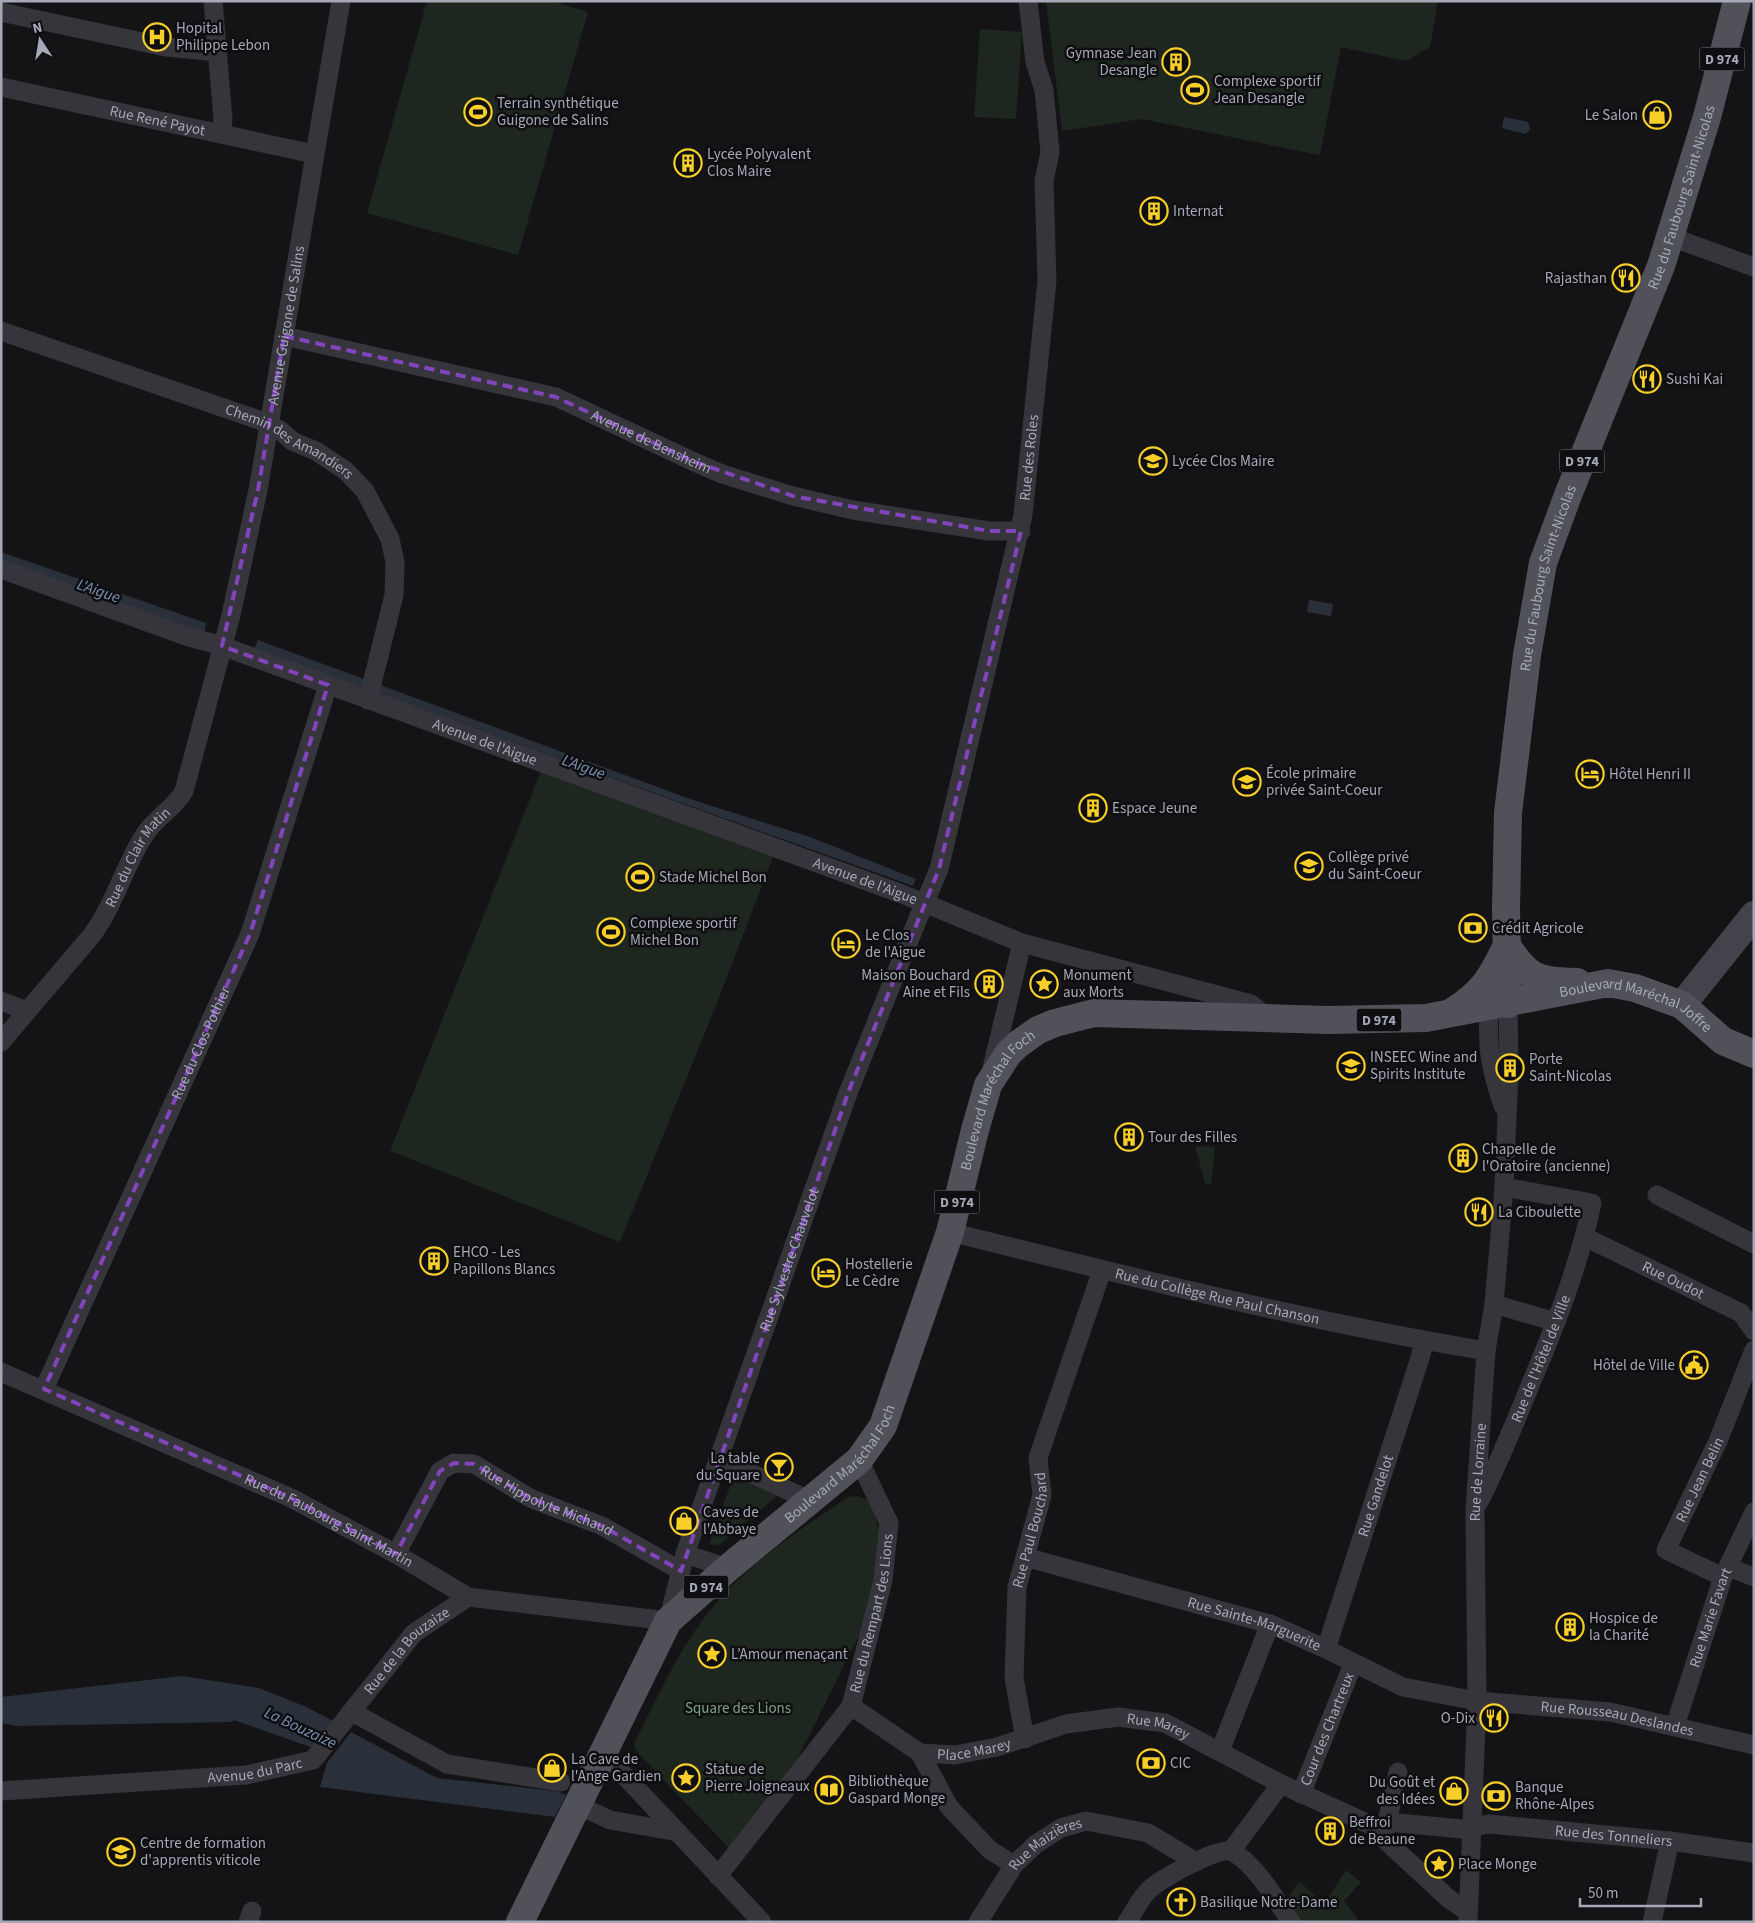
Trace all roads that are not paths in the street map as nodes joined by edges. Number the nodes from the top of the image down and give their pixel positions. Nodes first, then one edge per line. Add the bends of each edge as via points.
1 (213, 1) edge
2 (341, 1) edge
3 (1028, 1) edge
4 (1737, 1) edge
5 (1, 12) edge
6 (218, 52) junction
7 (1, 86) edge
8 (221, 134) junction
9 (314, 154) junction
10 (1671, 237) junction
11 (1754, 267) edge
12 (1, 331) edge
13 (284, 336) junction
14 (268, 424) junction
15 (1021, 532) junction
16 (1, 569) edge
17 (225, 637) junction
18 (328, 685) junction
19 (371, 691) junction
20 (926, 903) junction
21 (1754, 915) edge
22 (1022, 943) junction
23 (1507, 946) junction
24 (1490, 979) junction
25 (1608, 984) junction
26 (1, 1001) edge
27 (1682, 1005) junction
28 (1499, 1006) junction
29 (26, 1011) junction
30 (1447, 1016) junction
31 (1004, 1018) junction
32 (1268, 1018) junction
33 (1026, 1038) junction
34 (1, 1042) edge
35 (1754, 1054) edge
36 (988, 1085) junction
37 (1507, 1117) junction
38 (1504, 1187) junction
39 (1657, 1196) dead end
40 (950, 1232) junction
41 (1585, 1237) junction
42 (1754, 1244) edge
43 (1102, 1270) junction
44 (1494, 1304) junction
45 (1556, 1322) junction
46 (1754, 1332) edge
47 (1424, 1341) junction
48 (1754, 1350) edge
49 (1486, 1351) junction
50 (1, 1372) edge
51 (44, 1389) junction
52 (720, 1459) junction
53 (859, 1460) junction
54 (811, 1502) junction
55 (1475, 1510) junction
56 (1754, 1512) edge
57 (396, 1554) junction
58 (1026, 1557) junction
59 (683, 1562) junction
60 (728, 1568) junction
61 (1726, 1572) junction
62 (1754, 1577) edge
63 (468, 1597) junction
64 (668, 1621) junction
65 (1270, 1624) junction
66 (1326, 1649) junction
67 (1353, 1664) junction
68 (1477, 1701) junction
69 (851, 1706) junction
70 (352, 1712) junction
71 (1675, 1726) junction
72 (1025, 1739) junction
73 (1754, 1745) edge
74 (1220, 1751) junction
75 (604, 1754) junction
76 (920, 1754) junction
77 (1398, 1772) dead end
78 (561, 1782) dead end
79 (1281, 1784) junction
80 (1, 1791) edge
81 (1301, 1794) junction
82 (578, 1805) junction
83 (1386, 1827) junction
84 (1473, 1828) junction
85 (678, 1832) junction
86 (1670, 1841) junction
87 (1231, 1851) junction
88 (1754, 1853) edge
89 (1196, 1862) junction
90 (1014, 1866) junction
91 (718, 1876) junction
92 (1467, 1916) edge
93 (520, 1922) edge
94 (762, 1922) edge
95 (978, 1922) edge
96 (1127, 1922) edge
97 (1291, 1922) edge
98 (1652, 1922) edge

1 - 6 street
2 - 9 street, Avenue Guigone de Salins
3 - 15 street, Rue des Roles via 1035,62 1044,90 1050,152 1044,181 1047,281
4 - 10 main road, Rue du Faubourg Saint-Nicolas / D 974
5 - 6 street via 166,47
6 - 8 street via 223,118
7 - 8 street, Rue René Payot
8 - 9 street, Rue René Payot
9 - 13 street, Avenue Guigone de Salins
10 - 11 street
10 - 23 main road, Rue du Faubourg Saint-Nicolas / D 974 via 1543,563 1527,655 1508,814
12 - 14 street, Chemin des Amandiers
13 - 14 street, Avenue Guigone de Salins
13 - 15 street, Avenue de Bensheim via 556,397 699,464 793,496 853,510
14 - 17 street, Avenue Guigone de Salins via 258,490
14 - 19 street, Chemin des Amandiers via 346,471 365,491 390,539 396,562 396,579
15 - 20 street, Rue des Roles via 940,869
16 - 17 street, Avenue de l'Aigue via 186,636
17 - 18 street, Avenue de l'Aigue
17 - 29 street, Rue du Clair Matin via 184,791 146,833 103,920
18 - 19 street, Avenue de l'Aigue
18 - 51 street, Rue du Clos Pothier via 250,934
19 - 20 street, Avenue de l'Aigue
20 - 22 street, Avenue de l'Aigue
20 - 52 street, Rue Sylvestre Chauvelot via 848,1093
21 - 27 street
22 - 31 street
22 - 32 street, Avenue de l'Aigue via 1251,1004
23 - 24 main road
23 - 25 main road via 1524,970 1532,975 1558,981
23 - 28 main road, Rue du Faubourg Saint-Nicolas / D 974
24 - 28 main road
24 - 30 main road via 1465,1004
25 - 27 main road, Boulevard Maréchal Joffre via 1635,988
25 - 28 main road, Boulevard Maréchal Joffre
26 - 29 street
27 - 35 main road, Boulevard Maréchal Joffre via 1723,1041
28 - 30 main road, Boulevard Maréchal Foch / D 974
28 - 37 street, Rue de Lorraine via 1509,1068
28 - 37 street, Rue de Lorraine via 1488,1039 1491,1068
29 - 34 street, Rue du Clair Matin
30 - 32 main road, Boulevard Maréchal Foch / D 974 via 1403,1020
31 - 33 street
31 - 36 street
32 - 33 main road, Boulevard Maréchal Foch / D 974 via 1094,1013 1055,1023
33 - 36 main road, Boulevard Maréchal Foch / D 974 via 1008,1054
36 - 40 main road, Boulevard Maréchal Foch / D 974
37 - 38 street, Rue de Lorraine
38 - 41 street, Rue de l'Hôtel de Ville via 1592,1203
38 - 44 street, Rue de Lorraine
39 - 42 street
40 - 43 street, Rue du Collège Rue Paul Chanson
40 - 53 main road, Boulevard Maréchal Foch / D 974 via 890,1411
41 - 45 street, Rue de l'Hôtel de Ville
41 - 46 street, Rue Oudot via 1741,1313
43 - 47 street, Rue du Collège Rue Paul Chanson
43 - 58 street, Rue Paul Bouchard via 1038,1458 1042,1495
44 - 45 street
44 - 49 street, Rue de Lorraine
45 - 55 street, Rue de l'Hôtel de Ville via 1495,1470
47 - 49 street, Rue du Collège Rue Paul Chanson
47 - 66 street, Rue Gandelot
48 - 61 street, Rue Jean Belin via 1718,1441 1666,1550
49 - 55 street, Rue de Lorraine
50 - 51 street, Rue du Faubourg Saint-Martin
51 - 57 street, Rue du Faubourg Saint-Martin via 291,1498
52 - 54 street
52 - 59 street, Rue Sylvestre Chauvelot
53 - 54 main road, Boulevard Maréchal Foch / D 974
53 - 69 street, Rue du Rempart des Lions via 889,1523 883,1580
54 - 60 main road, Boulevard Maréchal Foch / D 974
55 - 68 street, Rue de Lorraine
56 - 61 street, Rue Marie Favart
57 - 59 street, Rue Hippolyte Michaud via 440,1470 454,1463 474,1464 530,1498
57 - 63 street, Rue du Faubourg Saint-Martin
58 - 65 street, Rue Sainte-Marguerite
58 - 72 street, Rue Paul Bouchard via 1017,1587 1014,1678
59 - 60 street, D 974
59 - 64 street, Rue Sylvestre Chauvelot
60 - 64 main road, Boulevard Maréchal Foch / D 974
61 - 62 street
61 - 71 street, Rue Marie Favart
63 - 64 street, Rue du Faubourg Saint-Martin
63 - 70 street, Rue de la Bouzaize via 414,1633
64 - 75 main road, Boulevard Maréchal Foch / D 974
65 - 66 street, Rue Sainte-Marguerite
65 - 74 street
66 - 67 street, Rue Sainte-Marguerite
67 - 68 street, Rue Sainte-Marguerite via 1403,1687
67 - 81 street, Cour des Chartreux
68 - 71 street, Rue Rousseau Deslandes via 1610,1712
68 - 84 street, Rue de Lorraine
69 - 76 street, Place Marey
69 - 91 street, Rue du Rempart des Lions
70 - 78 street via 447,1764
70 - 80 street, Avenue du Parc via 312,1760 246,1776
71 - 73 street, Rue Rousseau Deslandes
72 - 74 street, Rue Marey via 1066,1724 1118,1717 1165,1722
72 - 76 street, Place Marey via 997,1748 955,1755
74 - 79 street, Rue Marey
75 - 82 main road, D 974
75 - 85 street
76 - 90 street, Place Marey via 949,1807 990,1850
77 - 83 street
79 - 81 street
79 - 87 street
81 - 83 street
82 - 85 street via 610,1820
82 - 93 main road, D 974
83 - 84 street
83 - 92 street via 1383,1838
84 - 86 street, Rue des Tonneliers via 1489,1824
84 - 92 street
85 - 91 street
86 - 88 street, Rue des Tonneliers
86 - 98 street
87 - 89 street via 1224,1850
87 - 97 street via 1257,1873
89 - 90 street, Rue Maizières via 1148,1833 1086,1821 1061,1828 1036,1844
89 - 96 street via 1149,1889
90 - 95 street, Rue Maizières
91 - 94 street

